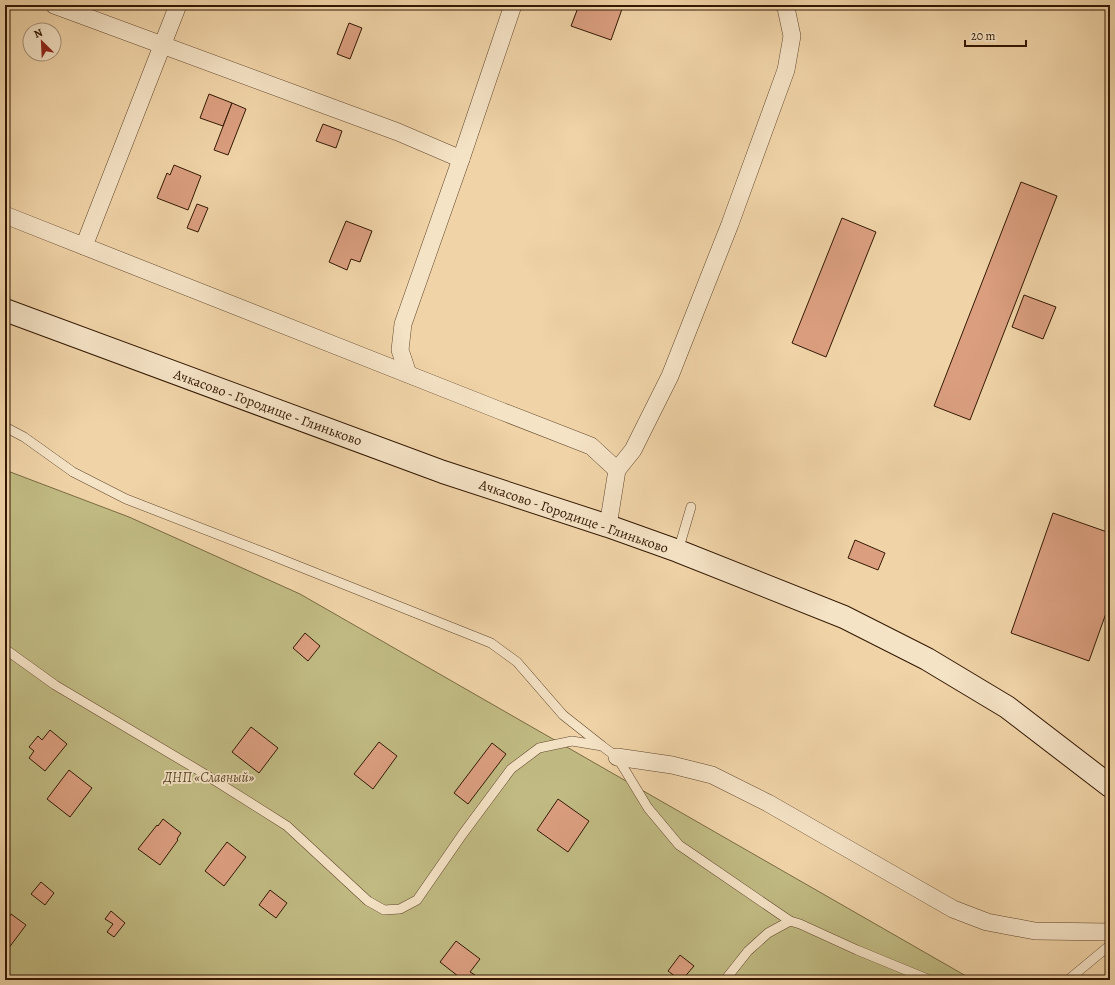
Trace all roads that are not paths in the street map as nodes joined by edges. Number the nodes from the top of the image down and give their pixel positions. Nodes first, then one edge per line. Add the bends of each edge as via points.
1 (54, 5) edge
2 (178, 5) edge
3 (513, 5) edge
4 (784, 5) edge
5 (162, 45) junction
6 (461, 159) junction
7 (5, 215) edge
8 (84, 246) junction
9 (5, 310) edge
10 (408, 374) junction
11 (5, 427) edge
12 (617, 470) junction
13 (691, 507) dead end
14 (608, 526) junction
15 (678, 551) junction
16 (5, 649) edge
17 (602, 746) junction
18 (617, 757) junction
19 (1110, 786) edge
20 (790, 921) junction
21 (1110, 932) edge
22 (1110, 945) edge
23 (725, 980) edge
24 (930, 980) edge
25 (1068, 980) edge

1 - 5 street
2 - 5 street
3 - 6 street
4 - 12 street via 792,36 786,70 730,224 670,376 633,450
5 - 6 street via 398,132
5 - 8 street
6 - 10 street via 404,324 400,350
7 - 8 street
8 - 10 street
9 - 14 street, Ачкасово - Городище - Глиньково via 443,472
10 - 12 street via 591,446
11 - 17 lane via 24,436 72,472 126,499 491,643 518,662 563,715
12 - 14 street
13 - 15 lane
14 - 15 street, Ачкасово - Городище - Глиньково
15 - 19 street, Ачкасово - Городище - Глиньково via 844,617 927,659 1007,706
16 - 17 lane via 55,685 287,826 368,901 384,910 400,909 417,900 511,769 539,748 572,741
17 - 18 lane
18 - 20 lane via 648,808 679,844
18 - 21 street via 672,765 712,775 768,803 953,909 987,922 1034,931
20 - 23 lane via 768,933 748,951
20 - 24 lane
22 - 25 lane

